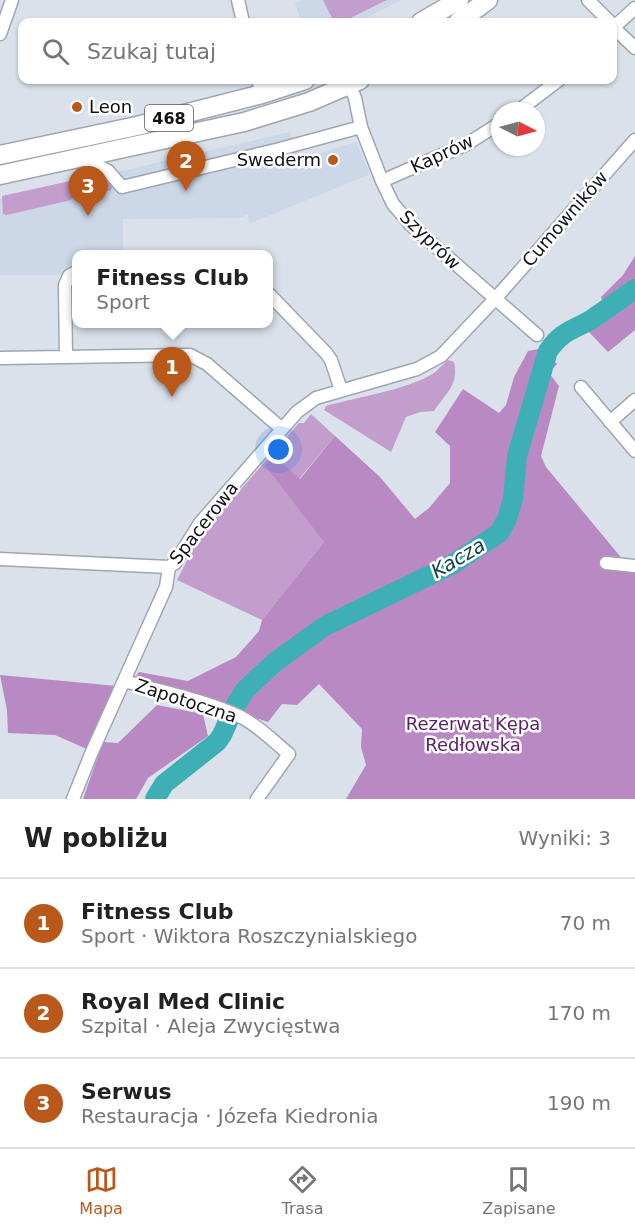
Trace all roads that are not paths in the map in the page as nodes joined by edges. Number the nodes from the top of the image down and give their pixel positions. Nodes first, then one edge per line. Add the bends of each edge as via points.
1 (12, 0) edge
2 (238, 0) edge
3 (459, 0) edge
4 (488, 0) edge
5 (588, 0) edge
6 (635, 8) edge
7 (242, 18) edge
8 (428, 18) edge
9 (463, 18) edge
10 (605, 18) edge
11 (617, 22) edge
12 (617, 31) edge
13 (0, 34) edge
14 (635, 48) edge
15 (279, 84) edge
16 (350, 84) edge
17 (355, 84) edge
18 (554, 84) edge
19 (260, 87) edge
20 (530, 102) edge
21 (362, 127) junction
22 (491, 129) edge
23 (635, 140) edge
24 (0, 155) edge
25 (83, 158) junction
26 (0, 175) edge
27 (382, 181) junction
28 (72, 274) edge
29 (273, 298) edge
30 (495, 299) junction
31 (537, 335) dead end
32 (66, 357) junction
33 (0, 358) edge
34 (581, 387) dead end
35 (341, 390) junction
36 (635, 400) edge
37 (610, 422) junction
38 (282, 429) junction
39 (635, 451) edge
40 (0, 559) edge
41 (606, 563) dead end
42 (635, 566) edge
43 (169, 567) junction
44 (124, 681) junction
45 (73, 799) edge
46 (257, 799) edge

1 - 13 street
2 - 7 street
3 - 8 main road
4 - 9 main road
5 - 10 street
6 - 11 street
12 - 14 street
15 - 19 main road, 468
16 - 25 main road, 468 via 309,102 244,122
17 - 21 street, Szyprów
18 - 20 street
19 - 24 main road, 468 via 137,126
21 - 25 street via 122,187 108,171
21 - 27 street, Szyprów
22 - 27 street, Kaprów via 467,144
23 - 30 street, Cumowników
25 - 26 main road, 468
27 - 30 street, Szyprów via 393,204 411,225
28 - 32 street via 65,285
29 - 35 street via 331,360
30 - 31 street, Szyprów
30 - 35 street, Spacerowa via 434,361
32 - 33 street
32 - 38 street via 190,355 207,364
34 - 37 street
35 - 38 street, Spacerowa via 305,405
36 - 37 street
37 - 39 street
38 - 43 street, Spacerowa via 200,523
40 - 43 street
41 - 42 street
43 - 44 street, Spacerowa via 166,587
44 - 45 street, Spacerowa
44 - 46 street, Zapotoczna via 240,717 289,754

